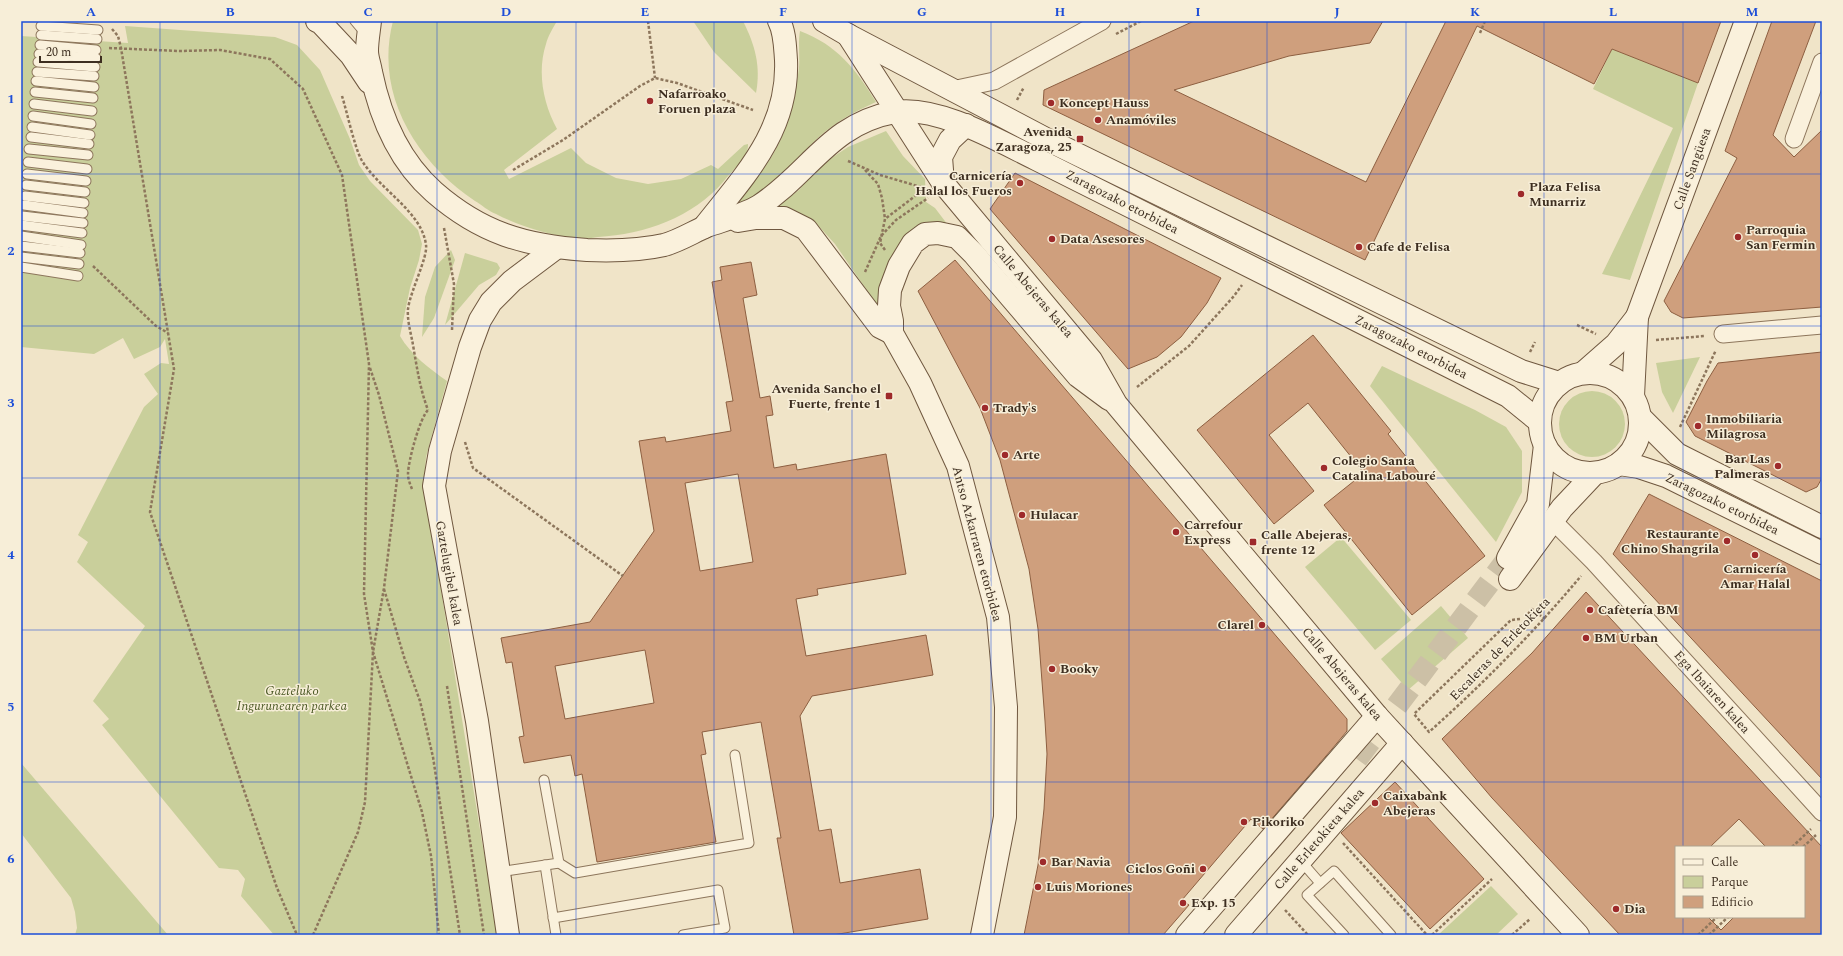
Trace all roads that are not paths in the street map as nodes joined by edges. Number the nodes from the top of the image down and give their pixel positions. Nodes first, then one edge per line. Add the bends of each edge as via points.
1 (318, 21) edge
2 (779, 21) edge
3 (824, 21) edge
4 (1102, 21) edge
5 (1746, 21) edge
6 (366, 24) edge
7 (102, 28) road end
8 (848, 36) junction
9 (97, 40) dead end
10 (39, 54) junction
11 (1822, 62) edge
12 (94, 87) dead end
13 (952, 90) junction
14 (375, 91) junction
15 (36, 92) dead end
16 (93, 98) dead end
17 (34, 104) dead end
18 (92, 111) dead end
19 (898, 112) junction
20 (33, 116) dead end
21 (91, 124) dead end
22 (966, 125) junction
23 (32, 127) dead end
24 (30, 137) dead end
25 (1794, 139) dead end
26 (29, 149) dead end
27 (88, 155) dead end
28 (28, 162) dead end
29 (87, 170) dead end
30 (27, 174) dead end
31 (86, 181) dead end
32 (26, 186) dead end
33 (937, 189) junction
34 (85, 192) dead end
35 (24, 200) dead end
36 (84, 208) dead end
37 (22, 221) edge
38 (83, 223) dead end
39 (704, 228) junction
40 (82, 233) dead end
41 (21, 236) edge
42 (913, 244) joint
43 (21, 246) edge
44 (556, 248) junction
45 (21, 257) edge
46 (79, 264) dead end
47 (21, 267) edge
48 (78, 276) dead end
49 (1637, 317) junction
50 (1822, 325) edge
51 (892, 333) junction
52 (1723, 334) road end
53 (1583, 373) junction
54 (1559, 383) junction
55 (1633, 396) junction
56 (1116, 404) junction
57 (1640, 417) junction
58 (1540, 422) junction
59 (1545, 445) junction
60 (1619, 464) junction
61 (1595, 473) junction
62 (1553, 521) junction
63 (1821, 523) edge
64 (1815, 549) edge
65 (1377, 716) junction
66 (1402, 743) junction
67 (735, 755) dead end
68 (544, 780) dead end
69 (1822, 812) edge
70 (1300, 860) junction
71 (559, 863) junction
72 (545, 865) junction
73 (499, 872) junction
74 (1320, 883) junction
75 (553, 918) junction
76 (508, 935) edge
77 (556, 935) edge
78 (683, 935) edge
79 (982, 935) edge
80 (1187, 935) edge
81 (1207, 935) edge
82 (1220, 935) edge
83 (1236, 935) edge
84 (1344, 935) edge
85 (1391, 935) edge
86 (1578, 935) edge

1 - 14 street via 350,54
2 - 39 street via 785,46 786,68 779,112 767,143
3 - 8 street, Zaragozako etorbidea
4 - 13 street via 994,80
5 - 49 street, Calle Sangüesa
6 - 14 street via 367,52
7 - 10 lane
8 - 13 street, Zaragozako etorbidea
8 - 19 street, Calle Abejeras kalea
9 - 10 lane
10 - 10 lane via 97,60
10 - 12 lane
11 - 25 street
13 - 54 street, Zaragozako etorbidea via 1046,139 1514,367
14 - 44 street via 396,143 412,167 447,203 476,223 501,235
15 - 16 lane
17 - 18 lane
19 - 22 street, Zaragozako etorbidea via 928,114
19 - 33 street, Calle Abejeras kalea via 922,154
19 - 39 street, Zaragozako etorbidea via 878,116 854,126 830,142 758,207
20 - 21 lane
22 - 33 street via 950,140 941,157
22 - 58 street, Zaragozako etorbidea via 1508,396
23 - 24 lane via 89,140
26 - 27 lane
28 - 29 lane
30 - 31 lane
32 - 34 lane
33 - 56 street, Calle Abejeras kalea via 1091,360
35 - 36 lane
37 - 38 lane
37 - 40 lane
39 - 44 street via 665,244 620,252
39 - 51 street, Antso Azkarraren etorbidea via 756,218 784,218 806,229 880,327
41 - 43 lane via 81,249
42 - 51 street, Antso Azkarraren etorbidea via 899,266 890,290
42 - 56 street, Calle Abejeras kalea via 925,234 938,233 957,237 1078,376
44 - 73 street, Gaztelugibel kalea via 512,281 491,302 480,320 440,451 434,486 477,721
45 - 46 lane
47 - 48 lane
49 - 53 street, Calle Sangüesa via 1616,344
49 - 55 street, Calle Sangüesa
50 - 52 street
51 - 79 street, Antso Azkarraren etorbidea via 920,383 958,466 998,617 1006,707 1005,817
53 - 54 street via 1570,376
53 - 55 street via 1598,373 1611,377 1624,385
54 - 58 street via 1545,401
55 - 57 street
56 - 65 street, Calle Abejeras kalea
57 - 60 street via 1636,443 1629,455
57 - 63 street, Zaragozako etorbidea via 1677,454
58 - 59 street
59 - 61 street via 1552,455 1571,469
59 - 62 street via 1538,504 1509,568
60 - 61 street
60 - 64 street, Zaragozako etorbidea via 1639,467 1666,476
61 - 62 street
62 - 69 street, Ega Ibaiaren kalea via 1594,562
63 - 64 street
65 - 66 street, Calle Abejeras kalea
65 - 80 street
66 - 70 street, Calle Erletokieta kalea
66 - 86 street, Calle Abejeras kalea
67 - 71 lane via 749,843 575,873
68 - 71 lane
70 - 74 lane
70 - 83 street, Calle Erletokieta kalea
71 - 72 lane
72 - 73 lane
72 - 75 lane
73 - 76 street, Gaztelugibel kalea
74 - 84 lane via 1307,895
74 - 85 lane via 1334,871
75 - 77 lane
75 - 78 lane via 718,890 724,928
81 - 82 street, Calle Erletokieta kalea via 1361,762

